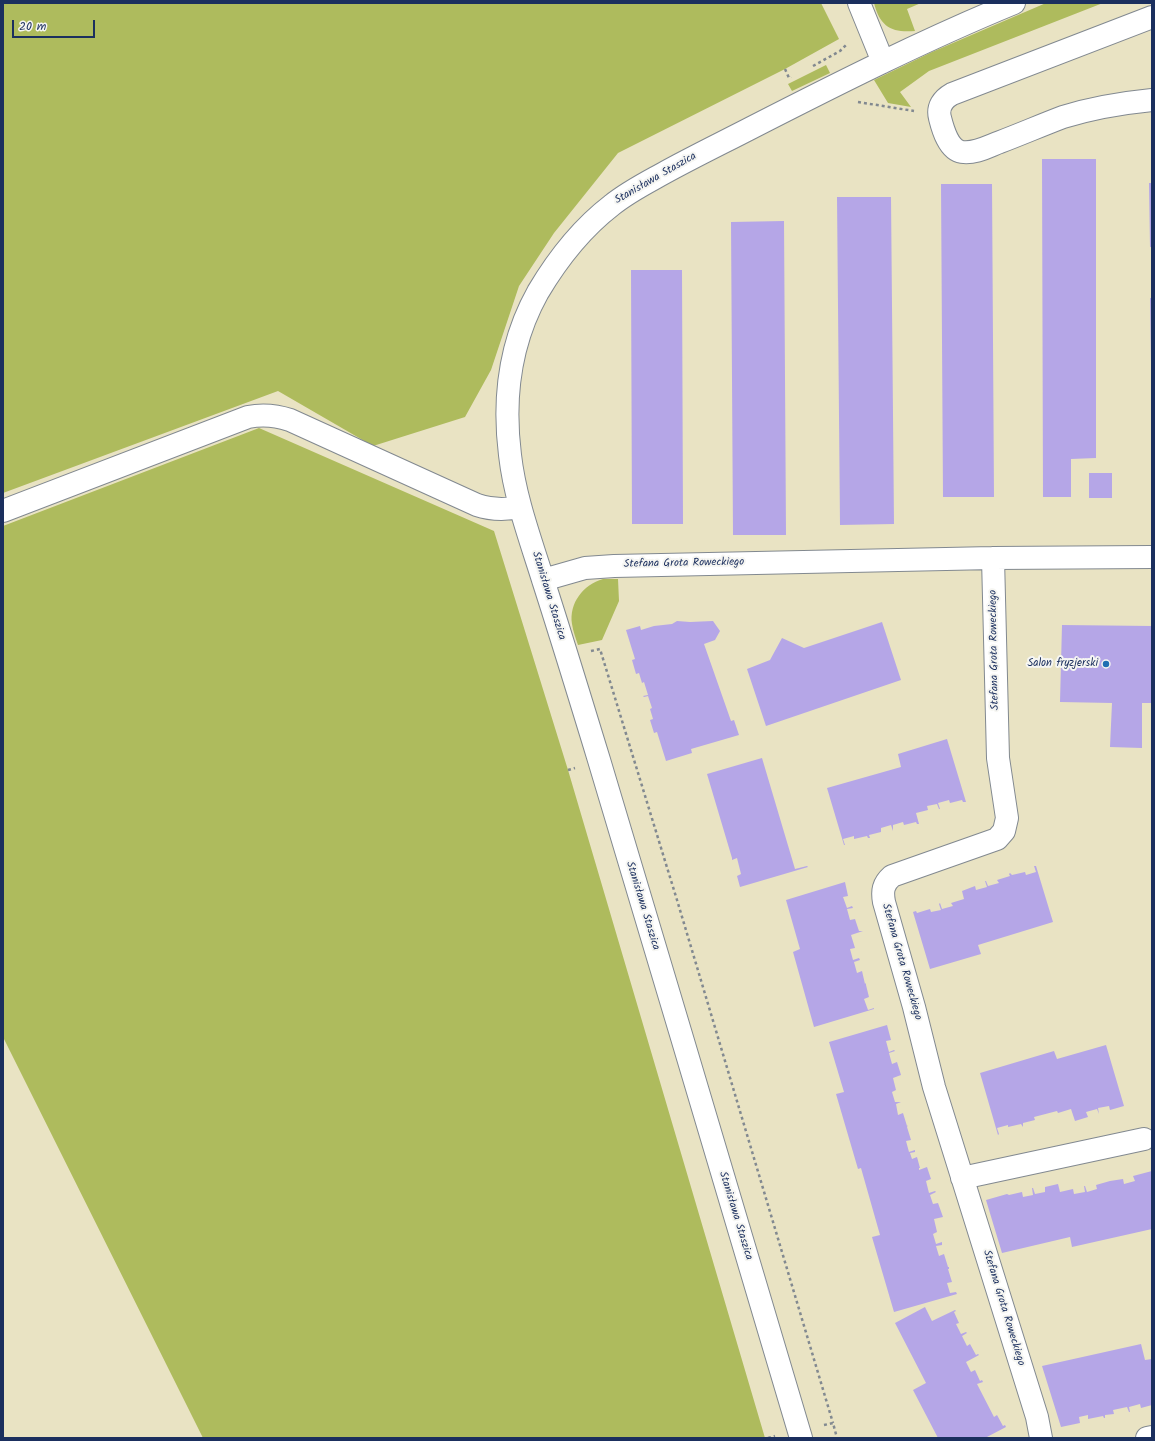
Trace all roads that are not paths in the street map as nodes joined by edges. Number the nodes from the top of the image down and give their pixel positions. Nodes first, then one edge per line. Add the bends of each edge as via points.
1 (859, 3) edge
2 (1014, 3) edge
3 (1152, 17) edge
4 (883, 62) junction
5 (1152, 100) edge
6 (520, 507) junction
7 (3, 511) edge
8 (1152, 557) edge
9 (993, 558) junction
10 (544, 580) junction
11 (1144, 1139) dead end
12 (962, 1178) junction
13 (810, 1432) edge
14 (1152, 1437) edge
15 (1041, 1438) edge
16 (1147, 1438) edge

1 - 4 street
2 - 4 street, Stanisława Staszica
3 - 5 street via 952,94 943,102 939,114 953,147 967,152 985,148 1069,116 1104,107
4 - 6 street, Stanisława Staszica via 683,162 612,205 576,239 549,274 532,303 522,326 511,365 507,410 508,434 510,459
6 - 7 street via 499,510 471,503 290,420 268,415 248,417
6 - 10 street, Stanisława Staszica
8 - 9 street, Stefana Grota Roweckiego
9 - 10 street, Stefana Grota Roweckiego via 614,566 585,568
9 - 12 street, Stefana Grota Roweckiego via 998,758 1007,812 1006,825 997,839 892,876 883,887 882,894 934,1087
10 - 13 street, Stanisława Staszica
11 - 12 street
12 - 15 street, Stefana Grota Roweckiego via 1037,1417
14 - 16 street

